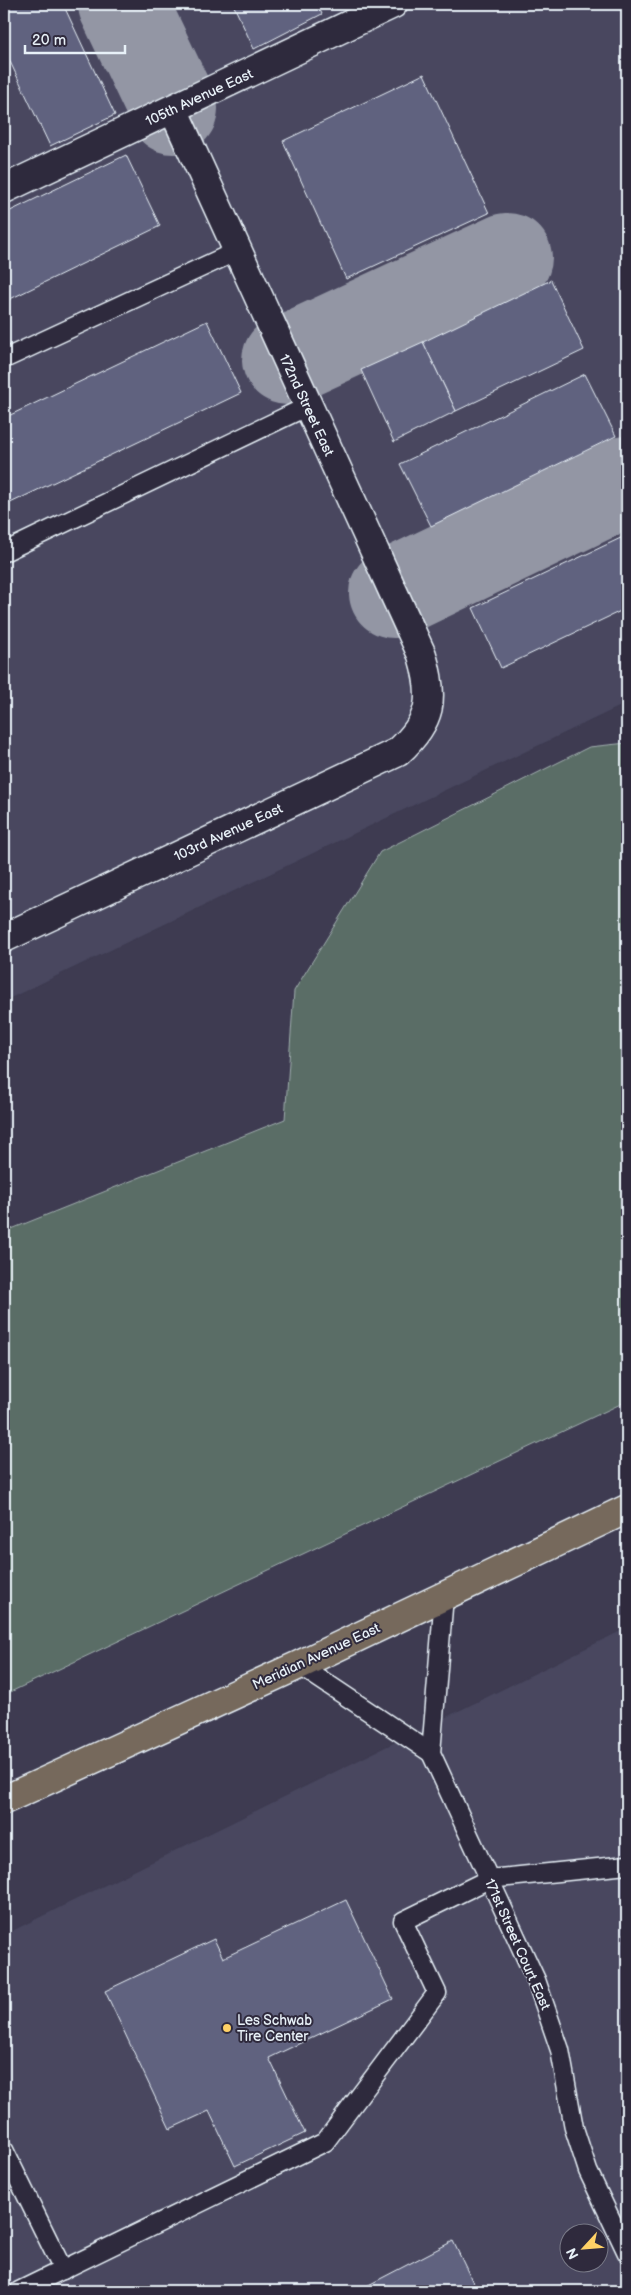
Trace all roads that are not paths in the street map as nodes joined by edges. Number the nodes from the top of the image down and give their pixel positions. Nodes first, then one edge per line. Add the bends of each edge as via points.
1 (393, 4) edge
2 (173, 109) junction
3 (4, 189) edge
4 (237, 251) junction
5 (4, 359) edge
6 (308, 406) junction
7 (4, 552) edge
8 (428, 703) joint
9 (4, 938) edge
10 (627, 1509) edge
11 (444, 1596) junction
12 (300, 1665) junction
13 (431, 1753) junction
14 (4, 1800) edge
15 (627, 1865) edge
16 (489, 1878) junction
17 (4, 2150) edge
18 (627, 2253) edge
19 (63, 2270) junction
20 (19, 2291) edge

1 - 2 street, 105th Avenue East
2 - 3 street, 105th Avenue East
2 - 4 street, 172nd Street East
4 - 5 lane
4 - 6 street, 172nd Street East
6 - 7 lane
6 - 8 street, 172nd Street East via 422,655 429,678
8 - 9 street, 103rd Avenue East via 425,721 398,752
10 - 11 main road, Meridian Avenue East
11 - 12 main road, Meridian Avenue East
11 - 13 lane, 171st Street Court East
12 - 13 lane
12 - 14 main road, Meridian Avenue East
13 - 16 lane, 171st Street Court East
15 - 16 lane
16 - 18 lane, 171st Street Court East via 536,1980 560,2050 574,2128 588,2171
16 - 19 lane via 403,1921 437,1993 325,2142
17 - 19 lane
19 - 20 lane

